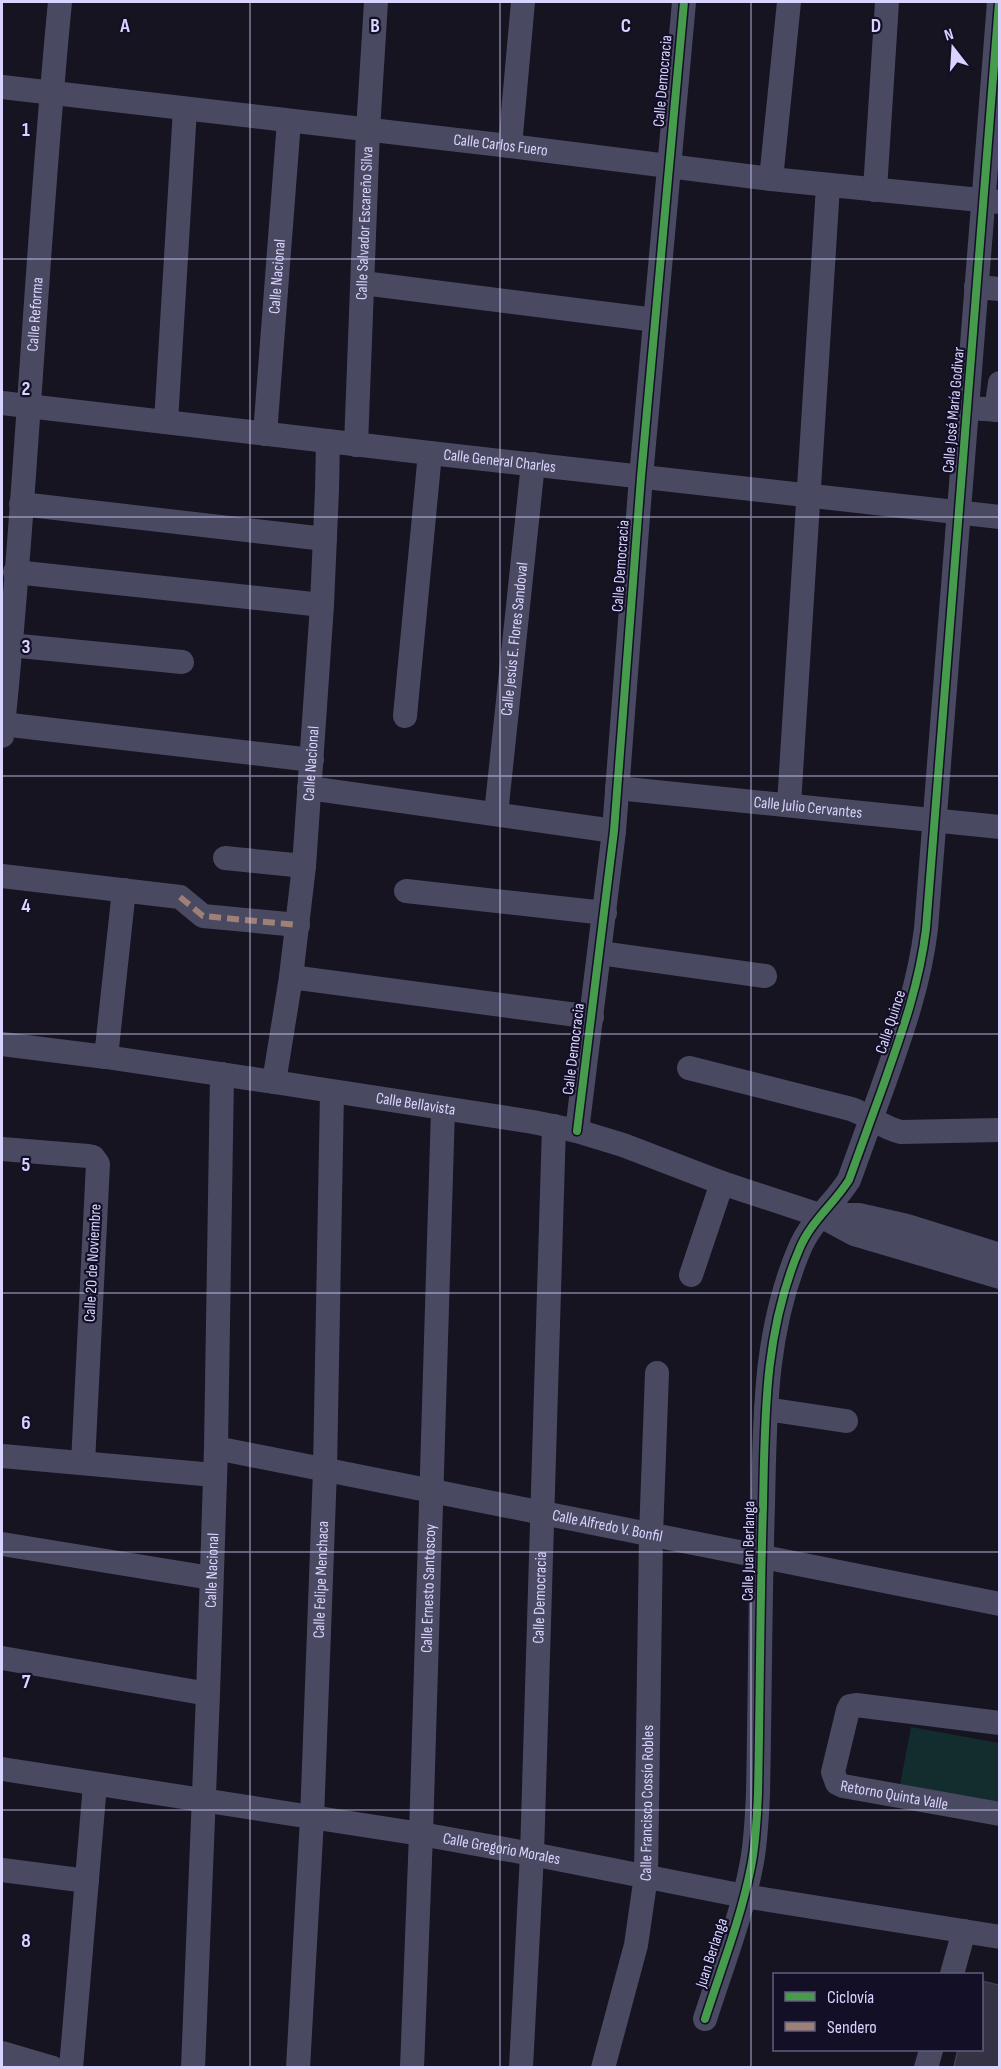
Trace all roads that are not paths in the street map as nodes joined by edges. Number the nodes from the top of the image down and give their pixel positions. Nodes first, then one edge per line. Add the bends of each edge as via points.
1 (60, 2) edge
2 (376, 2) edge
3 (523, 2) edge
4 (684, 2) edge
5 (789, 2) edge
6 (887, 2) edge
7 (999, 2) edge
8 (2, 87) edge
9 (51, 93) junction
10 (185, 109) junction
11 (289, 121) junction
12 (368, 130) junction
13 (510, 146) junction
14 (669, 167) junction
15 (771, 180) junction
16 (828, 186) junction
17 (875, 190) junction
18 (992, 201) edge
19 (363, 283) junction
20 (988, 288) edge
21 (655, 320) junction
22 (999, 383) edge
23 (2, 403) edge
24 (28, 406) junction
25 (968, 408) junction
26 (998, 410) edge
27 (166, 422) junction
28 (265, 434) junction
29 (327, 441) junction
30 (356, 445) junction
31 (430, 453) junction
32 (533, 464) junction
33 (641, 477) junction
34 (808, 496) junction
35 (21, 504) junction
36 (959, 512) junction
37 (999, 516) edge
38 (325, 539) junction
39 (15, 572) junction
40 (322, 605) junction
41 (10, 645) junction
42 (182, 662) dead end
43 (405, 716) dead end
44 (2, 728) edge
45 (312, 760) junction
46 (309, 788) junction
47 (617, 788) junction
48 (789, 804) junction
49 (496, 814) junction
50 (934, 820) junction
51 (999, 827) edge
52 (614, 831) junction
53 (225, 858) dead end
54 (304, 866) junction
55 (2, 876) edge
56 (124, 890) junction
57 (406, 891) dead end
58 (605, 913) junction
59 (298, 925) junction
60 (600, 953) junction
61 (765, 976) dead end
62 (291, 977) junction
63 (592, 1017) junction
64 (2, 1044) edge
65 (106, 1057) junction
66 (689, 1068) dead end
67 (222, 1074) junction
68 (274, 1082) junction
69 (332, 1092) junction
70 (443, 1109) junction
71 (871, 1119) junction
72 (566, 1128) junction
73 (999, 1130) edge
74 (2, 1149) edge
75 (722, 1183) junction
76 (819, 1215) junction
77 (999, 1256) edge
78 (691, 1275) dead end
79 (999, 1277) edge
80 (657, 1373) dead end
81 (766, 1409) junction
82 (846, 1421) dead end
83 (216, 1448) junction
84 (2, 1456) edge
85 (83, 1463) junction
86 (325, 1470) junction
87 (214, 1475) junction
88 (432, 1493) junction
89 (543, 1514) junction
90 (651, 1535) junction
91 (2, 1544) edge
92 (761, 1558) junction
93 (212, 1578) junction
94 (999, 1604) edge
95 (2, 1658) edge
96 (208, 1694) junction
97 (999, 1723) edge
98 (2, 1769) edge
99 (95, 1784) junction
100 (204, 1801) junction
101 (999, 1814) edge
102 (312, 1819) junction
103 (421, 1834) junction
104 (532, 1854) junction
105 (2, 1870) edge
106 (645, 1876) junction
107 (87, 1881) junction
108 (744, 1896) junction
109 (964, 1931) junction
110 (999, 1937) edge
111 (952, 1973) edge
112 (705, 2019) dead end
113 (930, 2051) edge
114 (2, 2053) edge
115 (53, 2067) edge
116 (71, 2067) edge
117 (193, 2067) edge
118 (298, 2067) edge
119 (412, 2067) edge
120 (521, 2067) edge
121 (603, 2067) edge
122 (926, 2067) edge

1 - 9 street, Calle Reforma
2 - 12 street, Calle Salvador Escareño Silva
3 - 13 street
4 - 14 street, Calle Democracia
5 - 15 street
6 - 17 street
7 - 18 street, Calle José María Godivar
8 - 9 street, Calle Carlos Fuero
9 - 10 street, Calle Carlos Fuero
9 - 24 street, Calle Reforma
10 - 11 street, Calle Carlos Fuero
10 - 27 street
11 - 12 street, Calle Carlos Fuero
11 - 28 street, Calle Nacional
12 - 13 street, Calle Carlos Fuero
12 - 19 street, Calle Salvador Escareño Silva
13 - 14 street, Calle Carlos Fuero
14 - 15 street, Calle Carlos Fuero
14 - 21 street, Calle Democracia
15 - 16 street, Calle Carlos Fuero
16 - 17 street, Calle Carlos Fuero
16 - 34 street
17 - 18 street, Calle Carlos Fuero
18 - 20 street, Calle José María Godivar
19 - 21 street
19 - 30 street, Calle Salvador Escareño Silva
20 - 25 street, Calle José María Godivar
21 - 33 street, Calle Democracia
22 - 26 street
23 - 24 street, Calle General Charles
24 - 27 street, Calle General Charles
24 - 35 street, Calle Reforma
25 - 26 street
25 - 36 street, Calle José María Godivar
27 - 28 street, Calle General Charles
28 - 29 street, Calle General Charles
29 - 30 street, Calle General Charles
29 - 38 street, Calle Nacional
30 - 31 street, Calle General Charles
31 - 32 street, Calle General Charles
31 - 43 street
32 - 33 street, Calle General Charles
32 - 49 street, Calle Jesús E. Flores Sandoval
33 - 34 street, Calle General Charles
33 - 47 street, Calle Democracia
34 - 36 street, Calle General Charles
34 - 48 street
35 - 38 street
35 - 39 street, Calle Reforma
36 - 37 street, Calle General Charles
36 - 50 street, Calle José María Godivar
38 - 40 street, Calle Nacional
39 - 40 street
39 - 41 street, Calle Reforma
40 - 45 street, Calle Nacional
41 - 42 street
41 - 44 street, Calle Reforma
44 - 45 street
45 - 46 street, Calle Nacional
46 - 49 street
46 - 54 street, Calle Nacional
47 - 48 street, Calle Julio Cervantes
47 - 52 street, Calle Democracia
48 - 50 street, Calle Julio Cervantes
49 - 52 street
50 - 51 street, Calle Julio Cervantes
50 - 71 street, Calle Quince via 927,929 916,989
52 - 58 street, Calle Democracia
53 - 54 street
54 - 59 street, Calle Nacional
55 - 56 street
56 - 59 street via 180,897 203,916
56 - 65 street
57 - 58 street
58 - 60 street, Calle Democracia
59 - 62 street, Calle Nacional
60 - 61 street
60 - 63 street, Calle Democracia
62 - 63 street
62 - 68 street, Calle Nacional
63 - 72 street, Calle Democracia
64 - 65 street, Calle Bellavista
65 - 67 street, Calle Bellavista
66 - 71 street via 851,1109
67 - 68 street, Calle Bellavista
67 - 83 street, Calle Nacional
68 - 69 street, Calle Bellavista
69 - 70 street, Calle Bellavista
69 - 86 street, Calle Felipe Menchaca
70 - 72 street, Calle Bellavista
70 - 88 street, Calle Ernesto Santoscoy
71 - 73 street via 901,1132
71 - 76 street, Calle Quince via 849,1180
72 - 75 street, Calle Bellavista
72 - 89 street, Calle Democracia
74 - 85 street, Calle 20 de Noviembre via 88,1156 98,1164
75 - 76 street, Calle Bellavista
75 - 78 street
76 - 77 street, Calle Bellavista via 859,1215
76 - 79 street, Calle Bellavista via 854,1234
76 - 81 street, Calle Juan Berlanga via 799,1249 778,1310
80 - 90 street, Calle Francisco Cossío Robles
81 - 82 street
81 - 92 street, Calle Juan Berlanga
83 - 86 street, Calle Alfredo V. Bonfil
83 - 87 street, Calle Nacional
84 - 85 street
85 - 87 street
86 - 88 street, Calle Alfredo V. Bonfil
86 - 102 street, Calle Felipe Menchaca
87 - 93 street, Calle Nacional
88 - 89 street, Calle Alfredo V. Bonfil
88 - 103 street, Calle Ernesto Santoscoy
89 - 90 street, Calle Alfredo V. Bonfil
89 - 104 street, Calle Democracia
90 - 92 street, Calle Alfredo V. Bonfil
90 - 106 street, Calle Francisco Cossío Robles
91 - 93 street
92 - 94 street, Calle Alfredo V. Bonfil
92 - 108 street, Calle Juan Berlanga via 758,1792 752,1865
93 - 96 street, Calle Nacional
95 - 96 street
96 - 100 street, Calle Nacional
97 - 101 street, Retorno Quinta Valle via 850,1706 833,1773 843,1786
98 - 99 street, Calle Gregorio Morales
99 - 100 street, Calle Gregorio Morales
99 - 107 street
100 - 102 street, Calle Gregorio Morales
100 - 117 street, Calle Nacional
102 - 103 street, Calle Gregorio Morales
102 - 118 street, Calle Felipe Menchaca
103 - 104 street, Calle Gregorio Morales
103 - 119 street, Calle Ernesto Santoscoy
104 - 106 street, Calle Gregorio Morales
104 - 120 street, Calle Democracia
105 - 107 street
106 - 108 street, Calle Gregorio Morales
106 - 121 street, Calle Francisco Cossío Robles via 636,1946
107 - 116 street
108 - 109 street, Calle Gregorio Morales
108 - 112 street, Juan Berlanga
109 - 110 street, Calle Gregorio Morales
109 - 111 street
113 - 122 street
114 - 115 street

